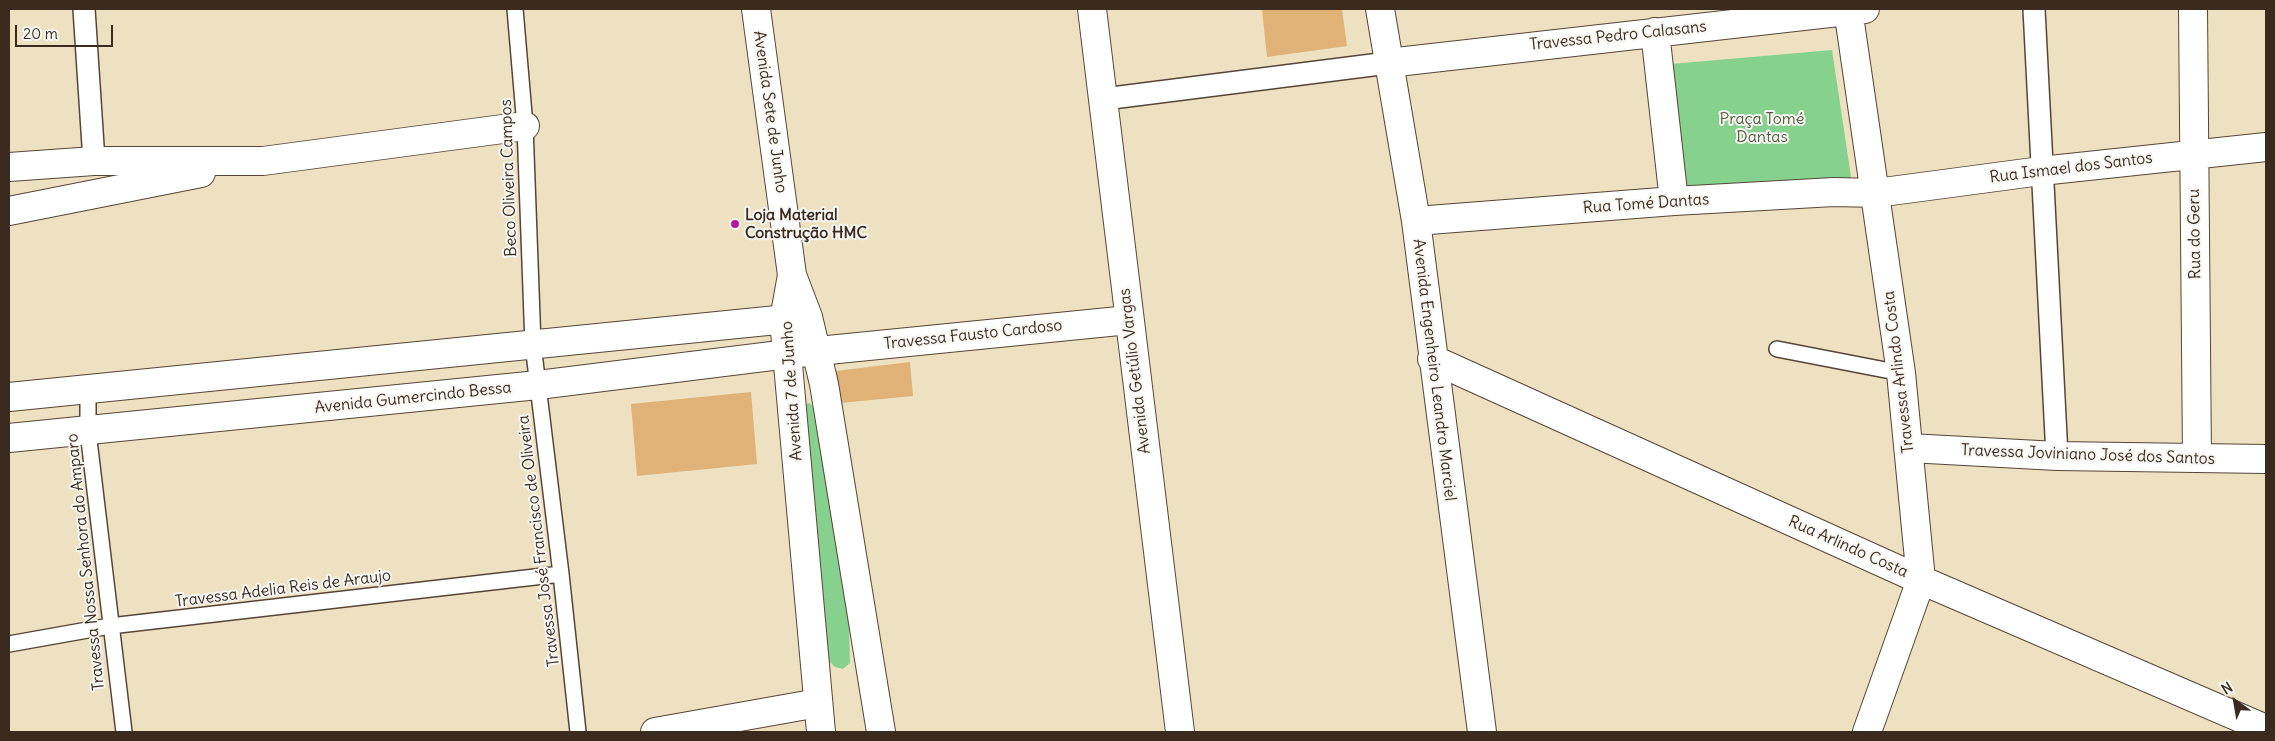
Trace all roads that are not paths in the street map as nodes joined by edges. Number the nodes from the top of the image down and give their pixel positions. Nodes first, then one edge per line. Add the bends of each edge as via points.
1 (84, 9) edge
2 (515, 9) edge
3 (756, 9) edge
4 (1092, 9) edge
5 (1380, 9) edge
6 (2034, 9) edge
7 (2193, 9) edge
8 (1854, 10) edge
9 (1654, 32) junction
10 (1388, 63) junction
11 (1104, 98) junction
12 (525, 126) junction
13 (2266, 148) edge
14 (2194, 154) junction
15 (263, 161) junction
16 (94, 162) junction
17 (9, 167) edge
18 (2041, 171) junction
19 (1876, 193) junction
20 (1674, 201) junction
21 (9, 211) edge
22 (1416, 221) junction
23 (792, 276) joint
24 (796, 318) junction
25 (1129, 320) junction
26 (533, 345) junction
27 (1777, 349) dead end
28 (817, 351) junction
29 (788, 354) junction
30 (1432, 359) junction
31 (1901, 372) junction
32 (538, 385) junction
33 (88, 388) junction
34 (9, 397) edge
35 (88, 432) junction
36 (9, 438) edge
37 (1909, 448) junction
38 (2057, 456) junction
39 (2197, 458) junction
40 (2266, 459) edge
41 (562, 574) junction
42 (1921, 580) junction
43 (110, 626) junction
44 (9, 644) edge
45 (818, 703) junction
46 (2266, 729) edge
47 (124, 732) edge
48 (578, 732) edge
49 (655, 732) edge
50 (821, 732) edge
51 (881, 732) edge
52 (1180, 732) edge
53 (1482, 732) edge
54 (1864, 732) edge

1 - 16 street
2 - 12 lane, Beco Oliveira Campos
3 - 23 street, Avenida Sete de Junho
4 - 11 street, Avenida Getúlio Vargas
5 - 10 street, Avenida Engenheiro Leandro Marciel
6 - 18 street
7 - 14 street, Rua do Geru
8 - 9 street, Travessa Pedro Calasans
8 - 19 street, Travessa Arlindo Costa
9 - 10 street, Travessa Pedro Calasans
9 - 20 street
10 - 11 street
10 - 22 street, Avenida Engenheiro Leandro Marciel
11 - 25 street, Avenida Getúlio Vargas
12 - 15 street
12 - 26 lane, Beco Oliveira Campos
13 - 14 street, Rua Ismael dos Santos
14 - 18 street, Rua Ismael dos Santos
14 - 39 street, Rua do Geru
15 - 16 street
15 - 21 street
16 - 17 street
18 - 19 street, Rua Ismael dos Santos
18 - 38 street
19 - 20 street, Rua Tomé Dantas via 1834,192
19 - 31 street, Travessa Arlindo Costa
20 - 22 street, Rua Tomé Dantas
22 - 30 street, Avenida Engenheiro Leandro Marciel
23 - 24 street, Avenida 7 de Junho
24 - 26 street
24 - 28 street, Avenida 7 de Junho
24 - 29 street, Avenida 7 de Junho
25 - 28 street, Travessa Fausto Cardoso
25 - 52 street, Avenida Getúlio Vargas
26 - 32 lane, Travessa José Francisco de Oliveira
26 - 33 street
27 - 31 lane
28 - 29 street, Avenida Gumercindo Bessa
28 - 51 street, Avenida 7 de Junho
29 - 32 street, Avenida Gumercindo Bessa
29 - 45 street, Avenida 7 de Junho
30 - 42 street, Rua Arlindo Costa
30 - 53 street, Avenida Engenheiro Leandro Marciel
31 - 37 street, Travessa Arlindo Costa
32 - 35 street, Avenida Gumercindo Bessa
32 - 41 lane, Travessa José Francisco de Oliveira
33 - 34 street
33 - 35 lane, Travessa Nossa Senhora do Amparo
35 - 36 street, Avenida Gumercindo Bessa
35 - 43 lane, Travessa Nossa Senhora do Amparo
37 - 38 street, Travessa Joviniano José dos Santos
37 - 42 street, Travessa Arlindo Costa
38 - 39 street, Travessa Joviniano José dos Santos
39 - 40 street, Travessa Joviniano José dos Santos
41 - 43 lane, Travessa Adelia Reis de Araujo
41 - 48 lane, Travessa José Francisco de Oliveira
42 - 46 street, Rua Arlindo Costa
42 - 54 street, Travessa Arlindo Costa
43 - 44 lane, Travessa Adelia Reis de Araujo
43 - 47 lane, Travessa Nossa Senhora do Amparo
45 - 49 street
45 - 50 street, Avenida 7 de Junho

